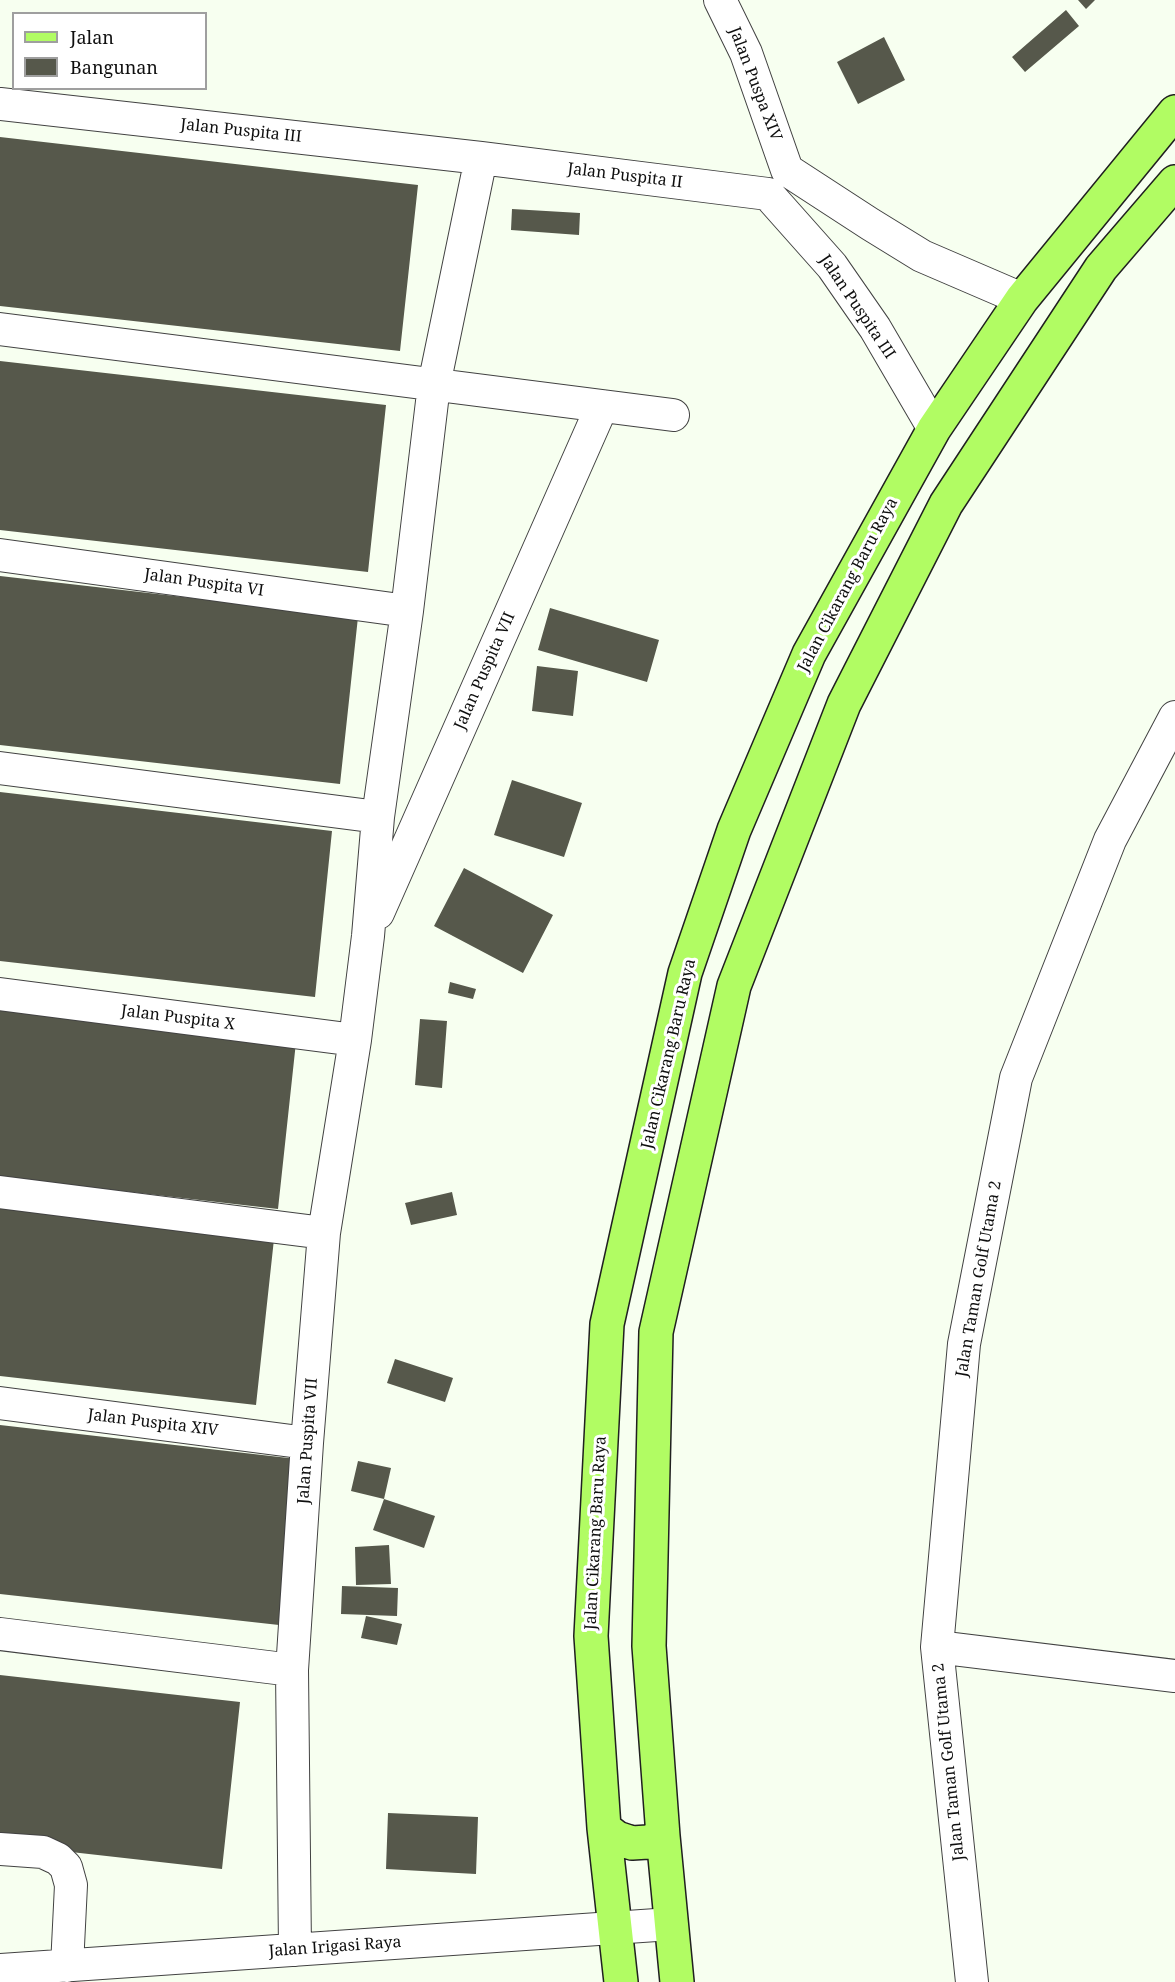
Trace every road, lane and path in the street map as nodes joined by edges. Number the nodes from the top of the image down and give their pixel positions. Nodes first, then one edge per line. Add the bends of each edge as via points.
1 (720, 0) edge
2 (0, 104) edge
3 (1175, 112) edge
4 (481, 158) junction
5 (787, 170) junction
6 (1175, 182) edge
7 (768, 194) junction
8 (1022, 299) junction
9 (0, 329) edge
10 (434, 385) junction
11 (602, 406) junction
12 (673, 415) dead end
13 (934, 429) junction
14 (0, 555) edge
15 (407, 611) junction
16 (1175, 717) edge
17 (0, 768) edge
18 (378, 817) junction
19 (368, 936) junction
20 (0, 994) edge
21 (355, 1040) junction
22 (0, 1192) edge
23 (324, 1233) junction
24 (0, 1403) edge
25 (307, 1443) junction
26 (0, 1634) edge
27 (937, 1647) junction
28 (292, 1670) junction
29 (1175, 1676) edge
30 (604, 1828) junction
31 (663, 1836) junction
32 (0, 1849) edge
33 (671, 1924) junction
34 (615, 1928) junction
35 (295, 1950) junction
36 (67, 1966) junction
37 (0, 1970) edge
38 (621, 1982) edge
39 (677, 1982) edge
40 (972, 1982) edge

1 - 5 street, Jalan Puspa XIV via 746,53
2 - 4 street, Jalan Puspita III
3 - 8 main road, Jalan Cikarang Baru Raya
4 - 7 street, Jalan Puspita II
4 - 10 street, Jalan Puspita VII
5 - 7 street
5 - 8 street via 922,256
6 - 31 main road via 1101,268 946,504 844,704 734,986 656,1332 649,1646
7 - 13 street, Jalan Puspita III via 832,266 875,328
8 - 13 main road, Jalan Cikarang Baru Raya
9 - 10 street
10 - 11 street
10 - 15 street, Jalan Puspita VII
11 - 12 street
11 - 19 street, Jalan Puspita VII
13 - 30 main road, Jalan Cikarang Baru Raya via 808,654 734,830 685,974 607,1324 591,1636
14 - 15 street, Jalan Puspita VI
15 - 18 street, Jalan Puspita VII
16 - 27 street, Jalan Taman Golf Utama 2 via 1110,840 1016,1078 964,1344
17 - 18 street
18 - 19 street, Jalan Puspita VII
19 - 21 street, Jalan Puspita VII
20 - 21 street, Jalan Puspita X
21 - 23 street, Jalan Puspita VII
22 - 23 street
23 - 25 street, Jalan Puspita VII
24 - 25 street, Jalan Puspita XIV
25 - 28 street, Jalan Puspita VII
26 - 28 street
27 - 29 street
27 - 40 street, Jalan Taman Golf Utama 2
28 - 35 street, Jalan Puspita VII
30 - 31 main road via 632,1843
30 - 34 main road, Jalan Cikarang Baru Raya
31 - 33 main road
32 - 36 street via 43,1852 58,1858 66,1867 71,1885
33 - 34 street, Jalan Irigasi Raya
33 - 39 main road
34 - 35 street, Jalan Irigasi Raya
34 - 38 main road, Jalan Cikarang Baru Raya
35 - 36 street, Jalan Irigasi Raya
36 - 37 street, Jalan Irigasi Raya

